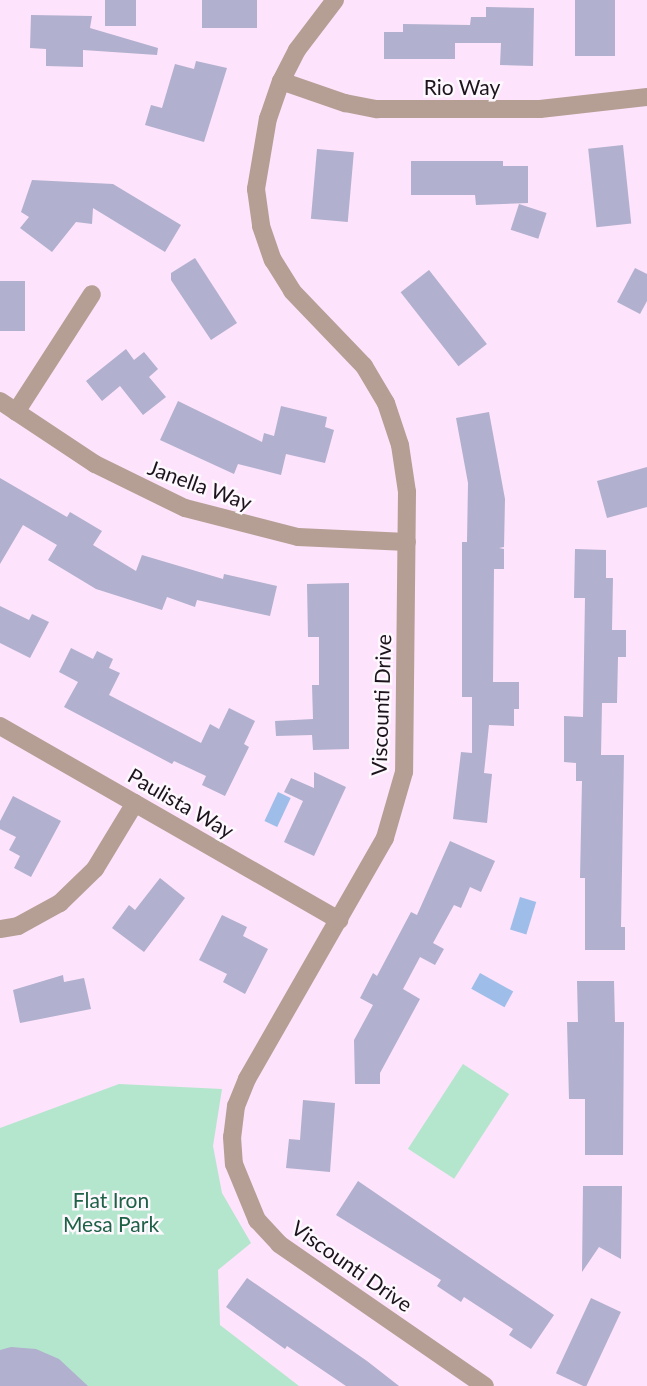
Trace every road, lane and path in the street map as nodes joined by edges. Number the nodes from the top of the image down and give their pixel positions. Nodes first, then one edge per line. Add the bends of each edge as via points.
1 (335, 0) edge
2 (281, 81) junction
3 (647, 97) edge
4 (92, 294) dead end
5 (0, 401) edge
6 (16, 412) junction
7 (407, 542) junction
8 (0, 726) edge
9 (135, 803) junction
10 (339, 920) junction
11 (0, 929) edge
12 (485, 1386) edge

1 - 2 street, Viscounti Drive via 297,50
2 - 3 street, Rio Way via 345,103 377,109 540,109
2 - 7 street, Viscounti Drive via 260,153 256,189 261,226 273,260 292,291 364,366 386,402 400,445 407,492
4 - 6 street
5 - 6 street, Janella Way
6 - 7 street, Janella Way via 94,464 185,508 298,537
7 - 10 street, Viscounti Drive via 404,772 385,838
8 - 9 street, Paulista Way
9 - 10 street, Paulista Way
9 - 11 street via 95,870 60,903 18,926
10 - 12 street, Viscounti Drive via 247,1079 236,1106 232,1137 243,1192 257,1220 279,1244

